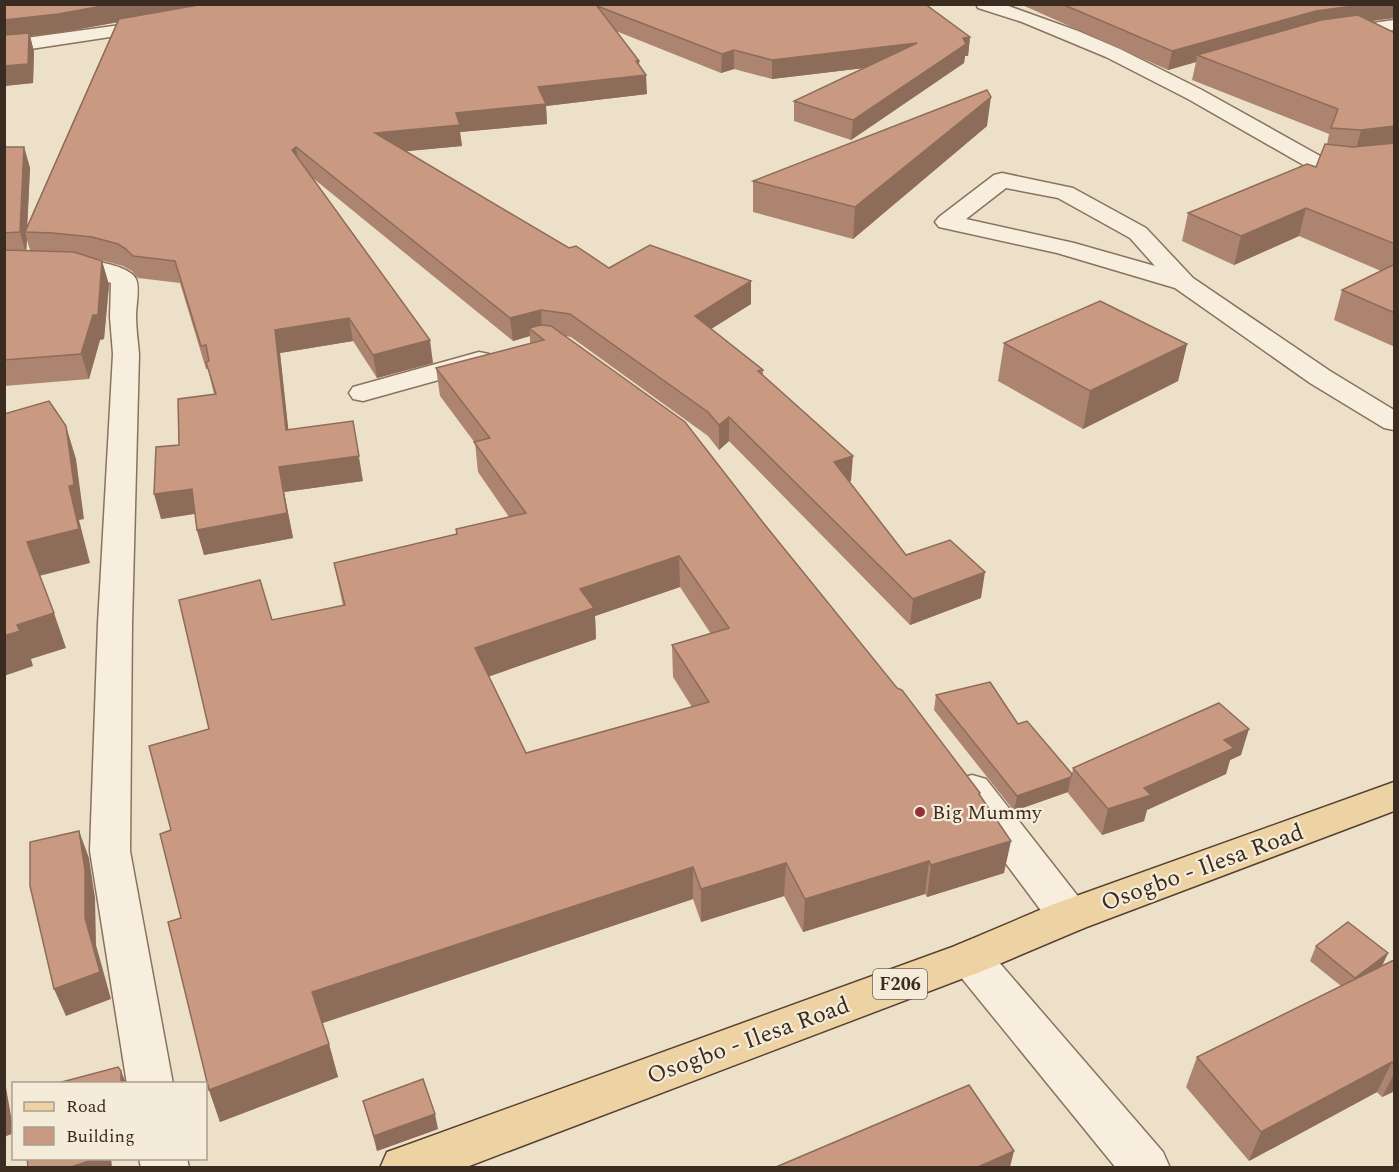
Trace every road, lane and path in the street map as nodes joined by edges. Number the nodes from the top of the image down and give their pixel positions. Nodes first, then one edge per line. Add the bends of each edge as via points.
1 (155, 4) edge
2 (984, 4) edge
3 (1021, 11) edge
4 (1395, 25) edge
5 (1324, 36) edge
6 (4, 47) edge
7 (1195, 71) dead end
8 (1166, 79) junction
9 (1395, 161) edge
10 (4, 264) edge
11 (1184, 283) junction
12 (509, 351) edge
13 (363, 393) dead end
14 (1395, 422) edge
15 (956, 768) edge
16 (1395, 796) edge
17 (1069, 916) junction
18 (970, 958) junction
19 (150, 1082) edge
20 (404, 1167) edge
21 (1146, 1167) edge

1 - 6 street via 173,22
2 - 3 street
3 - 8 street
4 - 5 street
7 - 8 street
8 - 9 street via 1315,162 1353,167
10 - 19 street via 78,264 106,270 124,280 126,354 110,851
11 - 11 street via 1138,233 1065,193 1002,180 947,222 1032,238
11 - 14 street via 1320,377
12 - 13 street
15 - 17 street
16 - 17 main road, Osogbo - Ilesa Road / F206
17 - 18 main road, Osogbo - Ilesa Road / F206
18 - 20 main road, Osogbo - Ilesa Road / F206
18 - 21 street

